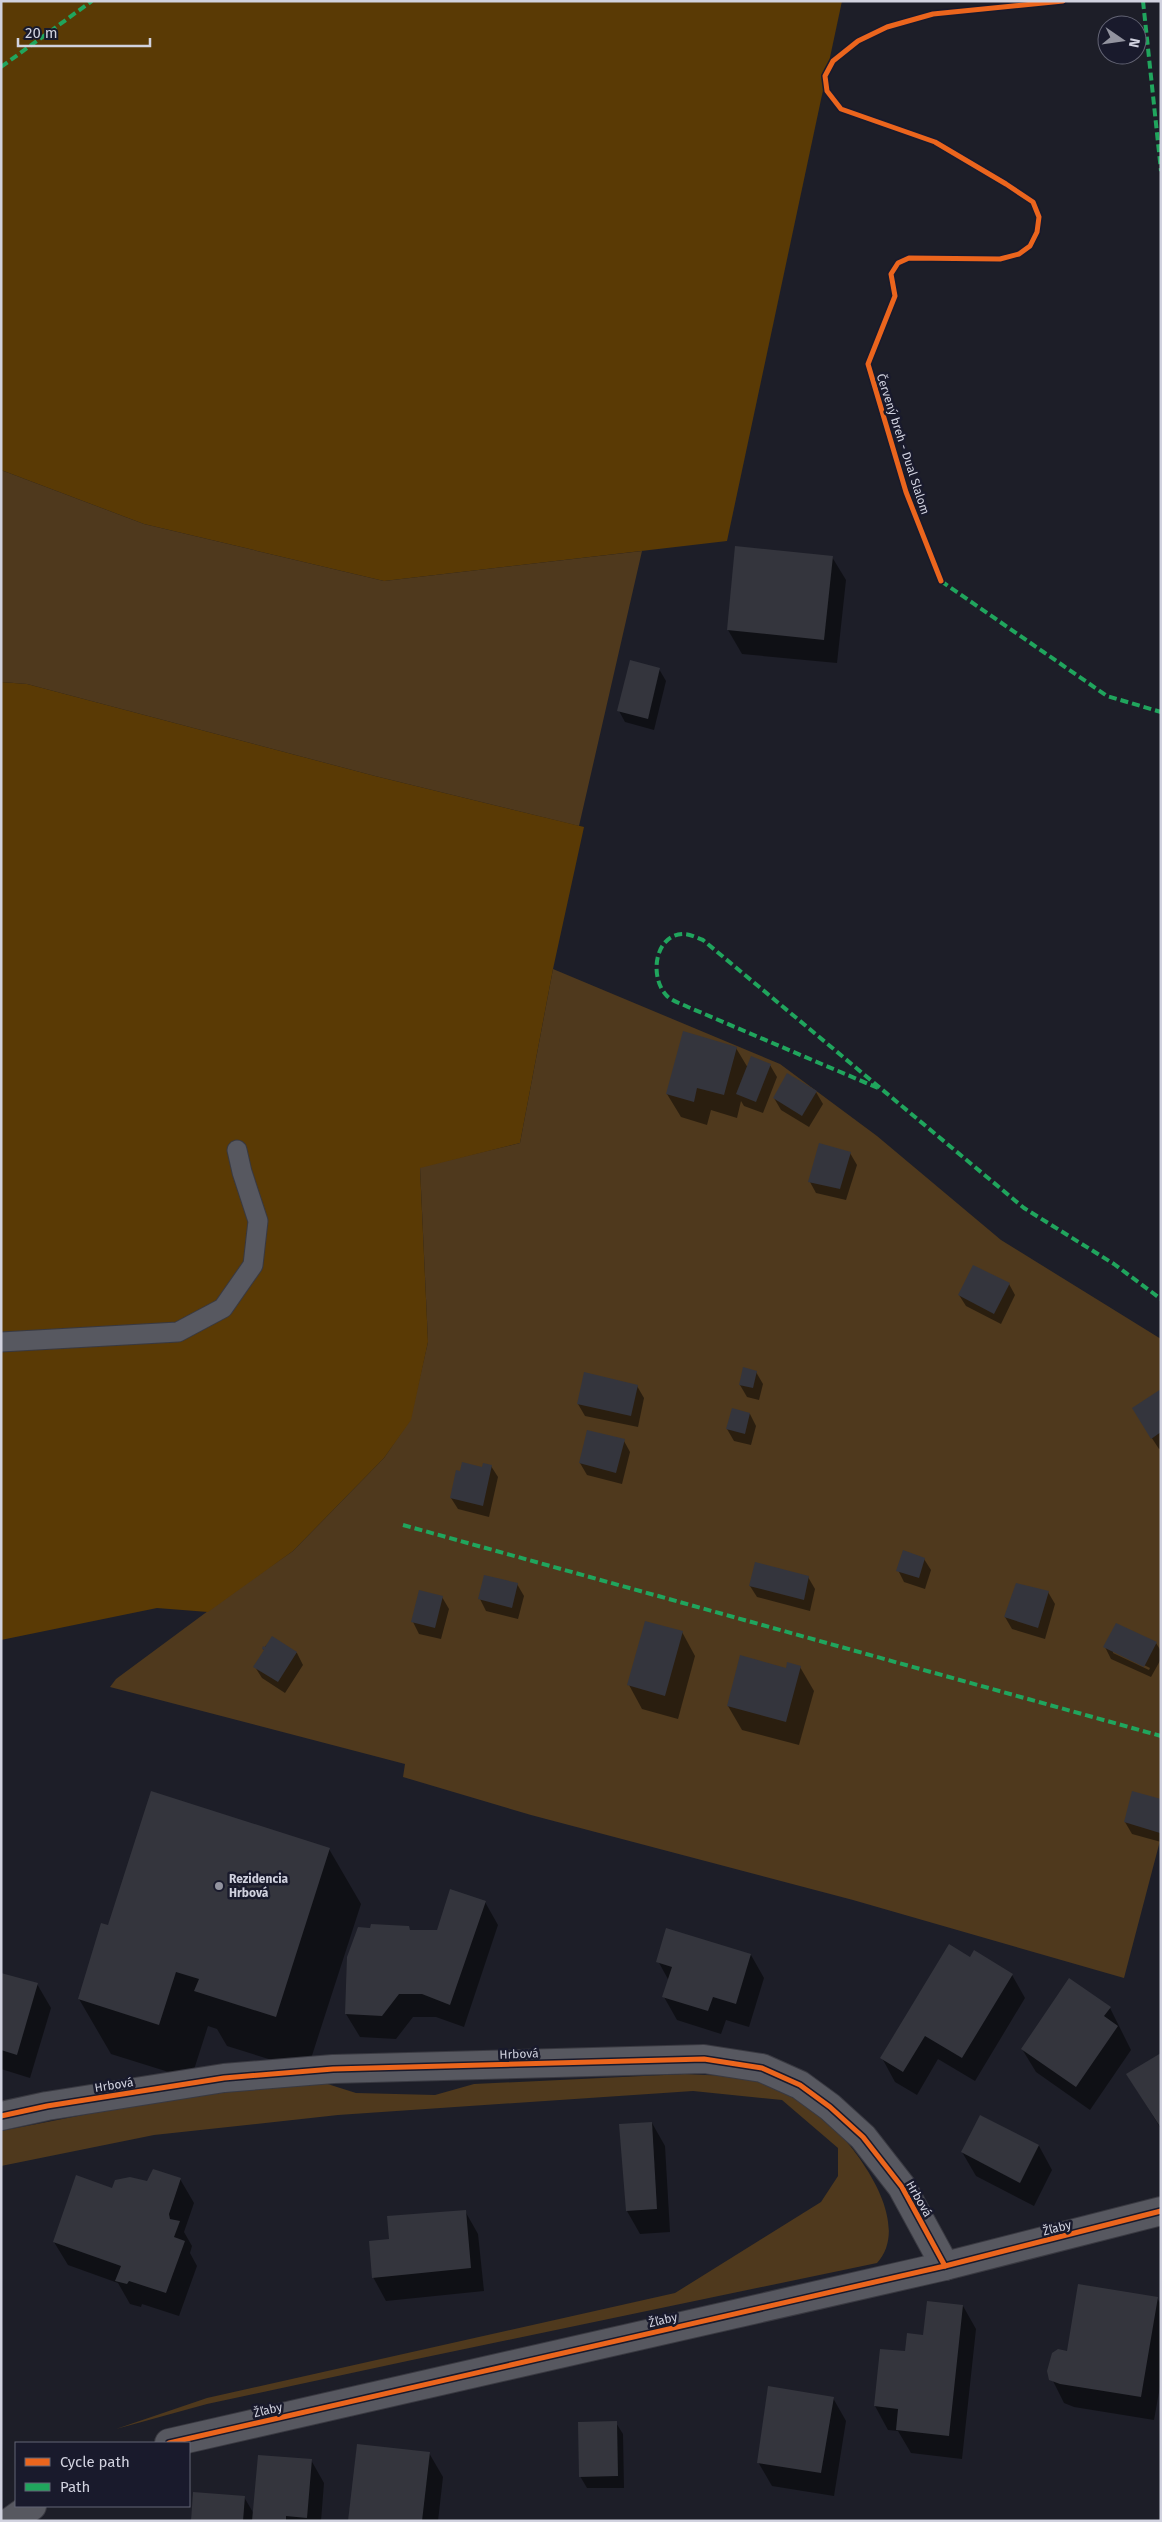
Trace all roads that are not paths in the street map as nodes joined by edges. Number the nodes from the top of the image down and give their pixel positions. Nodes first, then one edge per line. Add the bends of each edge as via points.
1 (237, 1150) dead end
2 (1, 1342) edge
3 (1, 2116) edge
4 (1161, 2211) edge
5 (945, 2266) junction
6 (173, 2442) edge
7 (31, 2507) edge
8 (11, 2521) edge

1 - 2 lane via 258,1221 253,1265 223,1308 178,1332
3 - 5 street, Hrbová via 224,2078 333,2069 704,2059 762,2068 800,2084 863,2137 902,2187
4 - 5 street, Žľaby
5 - 6 street, Žľaby
7 - 8 street

